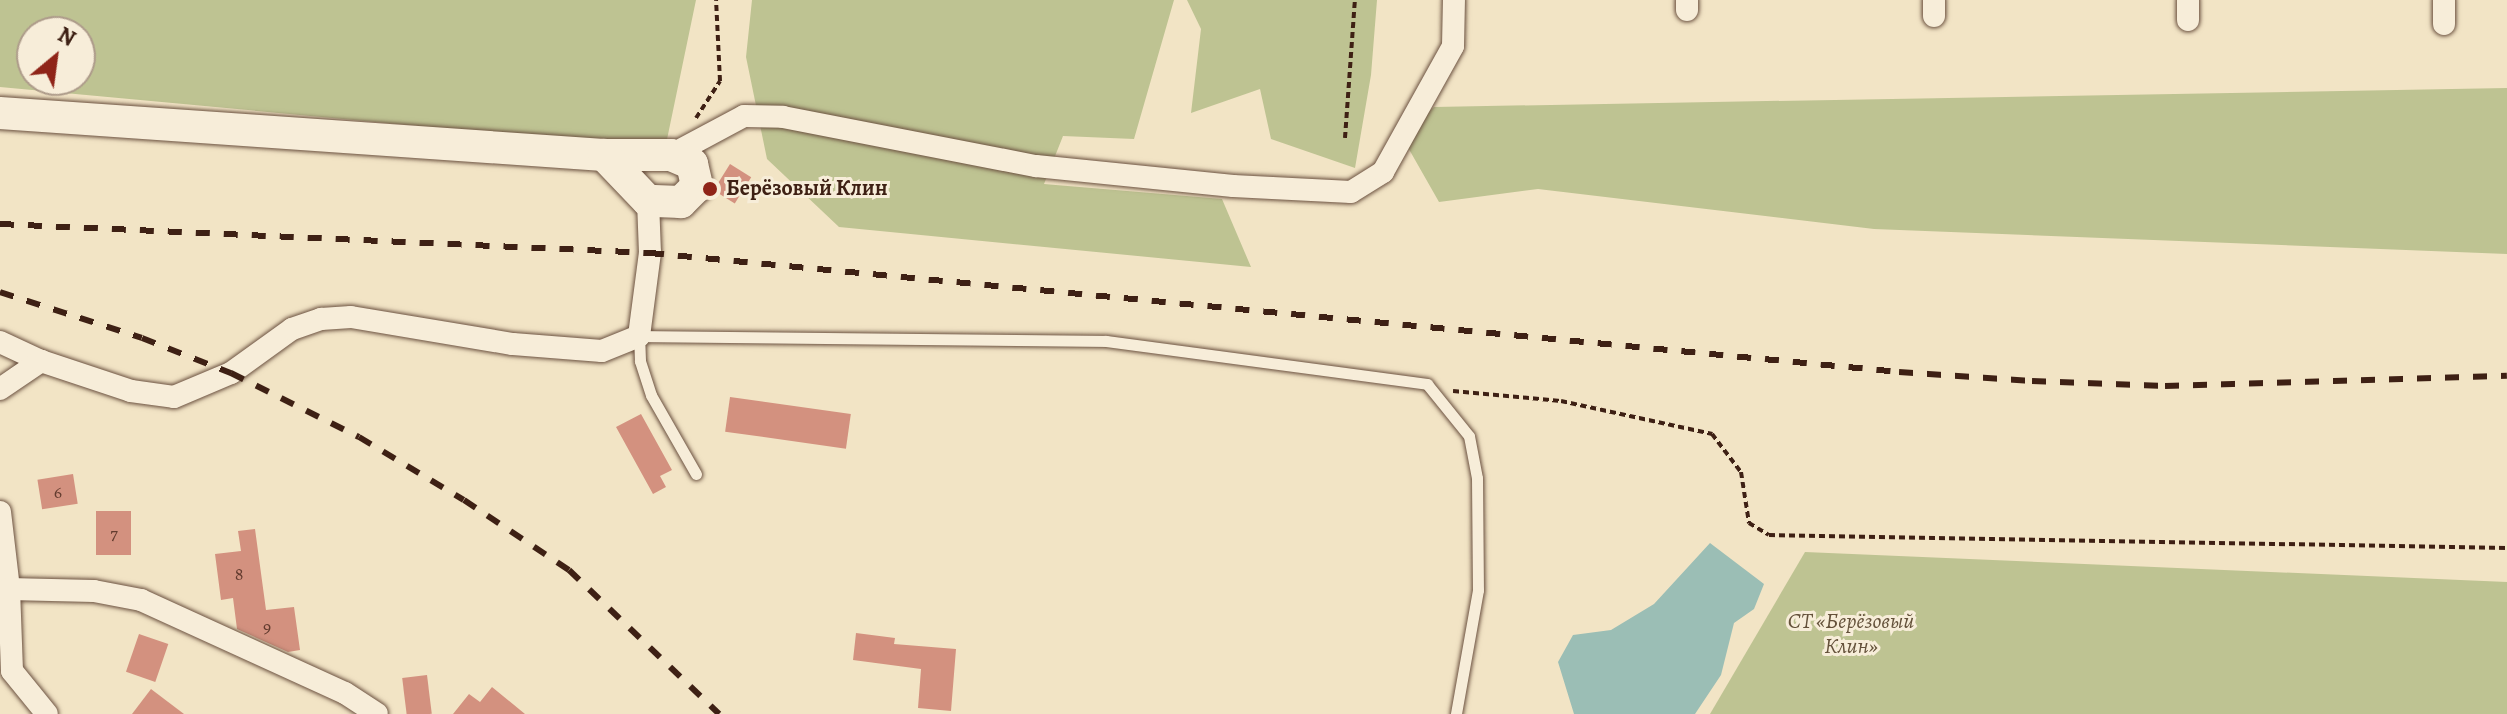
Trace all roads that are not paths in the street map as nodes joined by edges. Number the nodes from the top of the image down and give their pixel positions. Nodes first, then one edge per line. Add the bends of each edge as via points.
1 (1454, 0) edge
2 (2444, 0) edge
3 (2444, 24) dead end
4 (0, 113) edge
5 (604, 155) junction
6 (671, 155) junction
7 (648, 201) junction
8 (639, 336) junction
9 (0, 342) edge
10 (41, 361) junction
11 (0, 389) edge
12 (696, 474) dead end
13 (0, 512) edge
14 (9, 589) junction
15 (47, 714) edge
16 (377, 714) edge
17 (1456, 714) edge

1 - 6 street via 1453,46 1383,172 1351,192 1036,166 783,117 744,116
2 - 3 street
4 - 5 street
5 - 6 street
5 - 7 street
6 - 7 street via 692,164 697,186 681,202
7 - 8 street via 650,253
8 - 10 street via 602,351 513,344 351,317 321,319 292,329 231,373 174,397 131,391
8 - 12 lane via 640,361 651,395
8 - 17 lane via 1106,341 1427,384 1469,436 1477,478 1478,590
9 - 10 street
10 - 11 street
13 - 14 street
14 - 15 street via 12,671
14 - 16 street via 94,591 141,600 345,693

